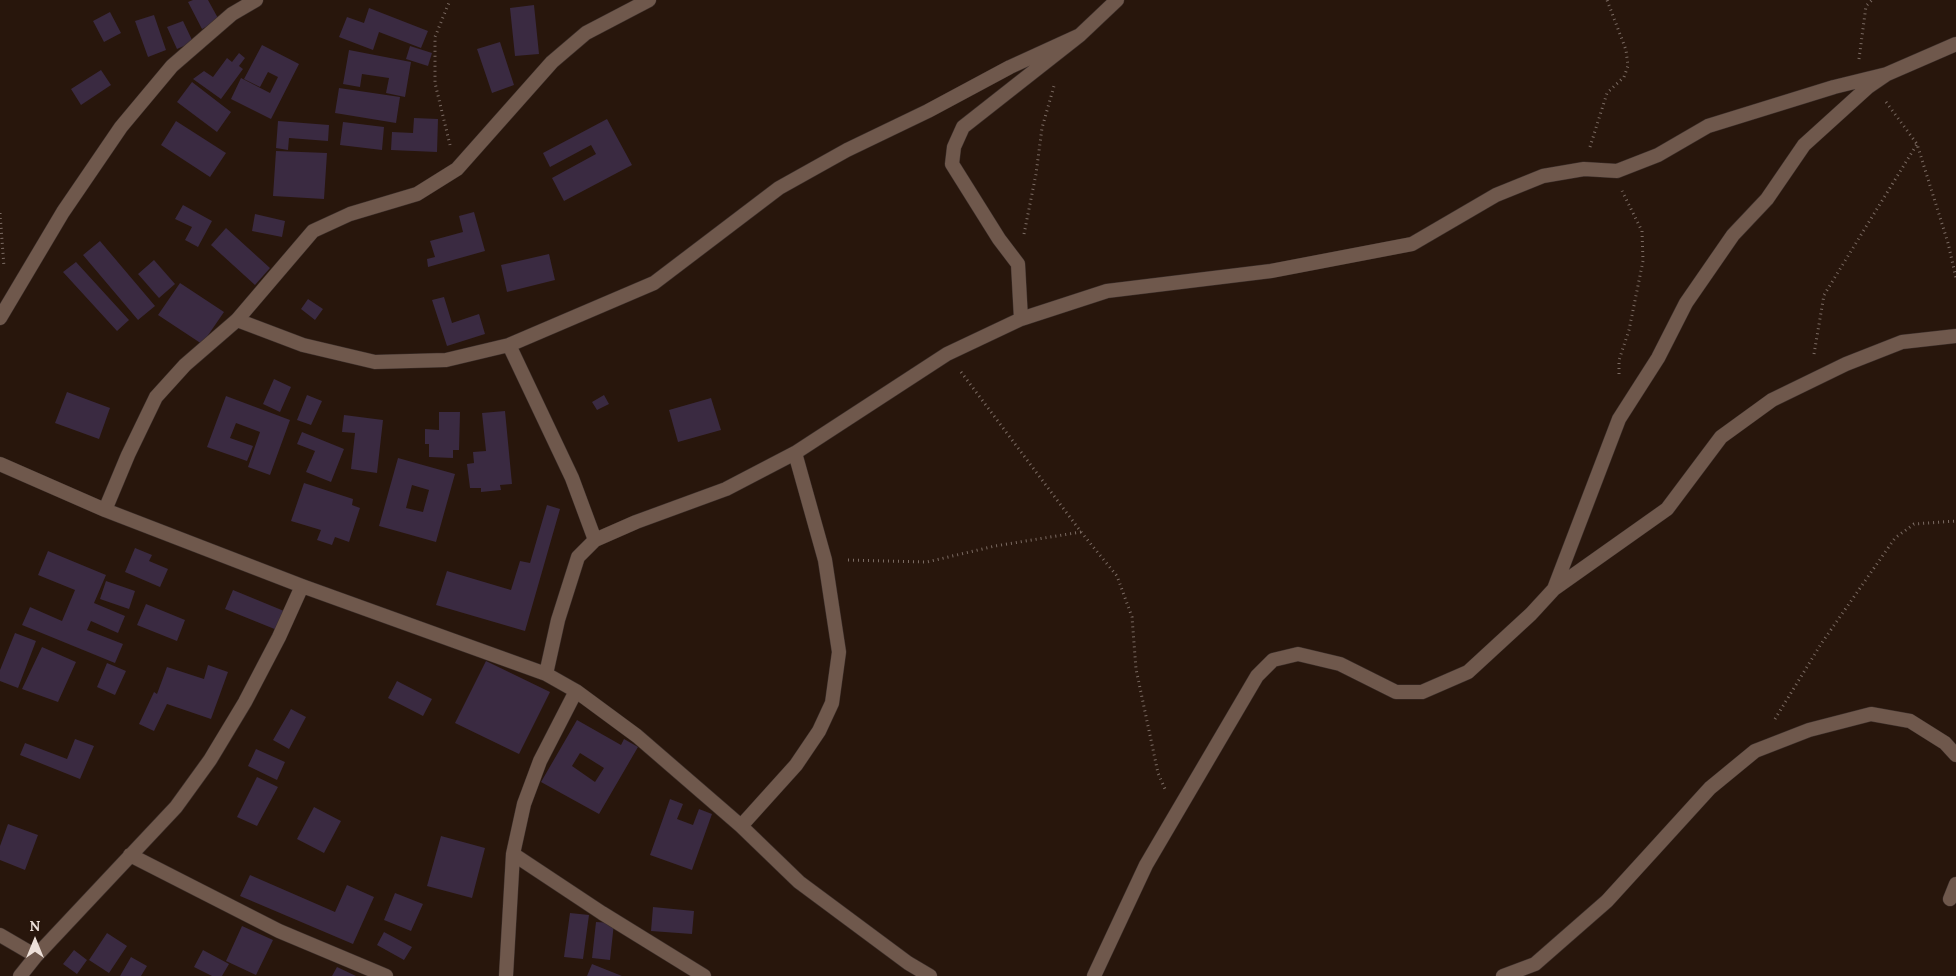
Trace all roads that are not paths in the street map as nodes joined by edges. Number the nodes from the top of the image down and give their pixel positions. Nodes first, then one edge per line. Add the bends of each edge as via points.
1 (256, 0) edge
2 (649, 0) edge
3 (1117, 0) edge
4 (1080, 34) junction
5 (1956, 44) edge
6 (1863, 84) junction
7 (0, 318) edge
8 (1020, 319) junction
9 (237, 320) junction
10 (1956, 336) edge
11 (509, 345) junction
12 (795, 453) junction
13 (0, 464) edge
14 (106, 510) junction
15 (595, 540) junction
16 (302, 586) junction
17 (1554, 589) junction
18 (546, 674) junction
19 (576, 691) junction
20 (1956, 755) edge
21 (741, 826) junction
22 (513, 854) junction
23 (130, 855) junction
24 (1956, 884) edge
25 (1950, 898) dead end
26 (0, 935) edge
27 (36, 956) junction
28 (20, 976) edge
29 (386, 976) edge
30 (506, 976) edge
31 (704, 976) edge
32 (930, 976) edge
33 (1094, 976) edge
34 (1503, 976) edge

1 - 7 street via 232,14 172,66 121,127 63,212
2 - 9 street via 586,33 552,62 457,169 417,194 350,214 313,231
3 - 4 street
4 - 8 street via 963,127 954,147 952,164 998,239 1018,264
4 - 11 street via 847,150 779,188 654,283
5 - 6 street
6 - 8 street via 1708,126 1658,155 1616,171 1584,169 1542,176 1496,195 1412,244 1270,271 1107,291
6 - 17 street via 1804,145 1767,199 1733,235 1686,304 1658,358 1619,419
8 - 12 street via 947,354
9 - 11 street via 303,345 375,362 446,360
9 - 14 street via 185,365 156,397
10 - 17 street via 1902,342 1846,364 1772,400 1722,437 1667,509
11 - 15 street via 572,478
12 - 15 street via 726,490
12 - 21 street via 824,560 839,652 832,703 819,731 796,765
13 - 14 street
14 - 16 street
15 - 18 street via 578,557 558,620
16 - 18 street
16 - 23 street via 275,645 210,760 176,807
17 - 33 street via 1468,672 1422,692 1396,692 1340,664 1298,654 1274,660 1257,676 1176,812 1146,866
18 - 19 street
19 - 21 street via 637,736
19 - 22 street via 540,761 524,804
20 - 34 street via 1945,743 1910,721 1871,714 1809,730 1755,751 1710,788 1607,901 1535,964
21 - 32 street via 798,882
22 - 30 street
22 - 31 street
23 - 27 street
23 - 29 street via 280,931
24 - 25 street
26 - 27 street
27 - 28 street

